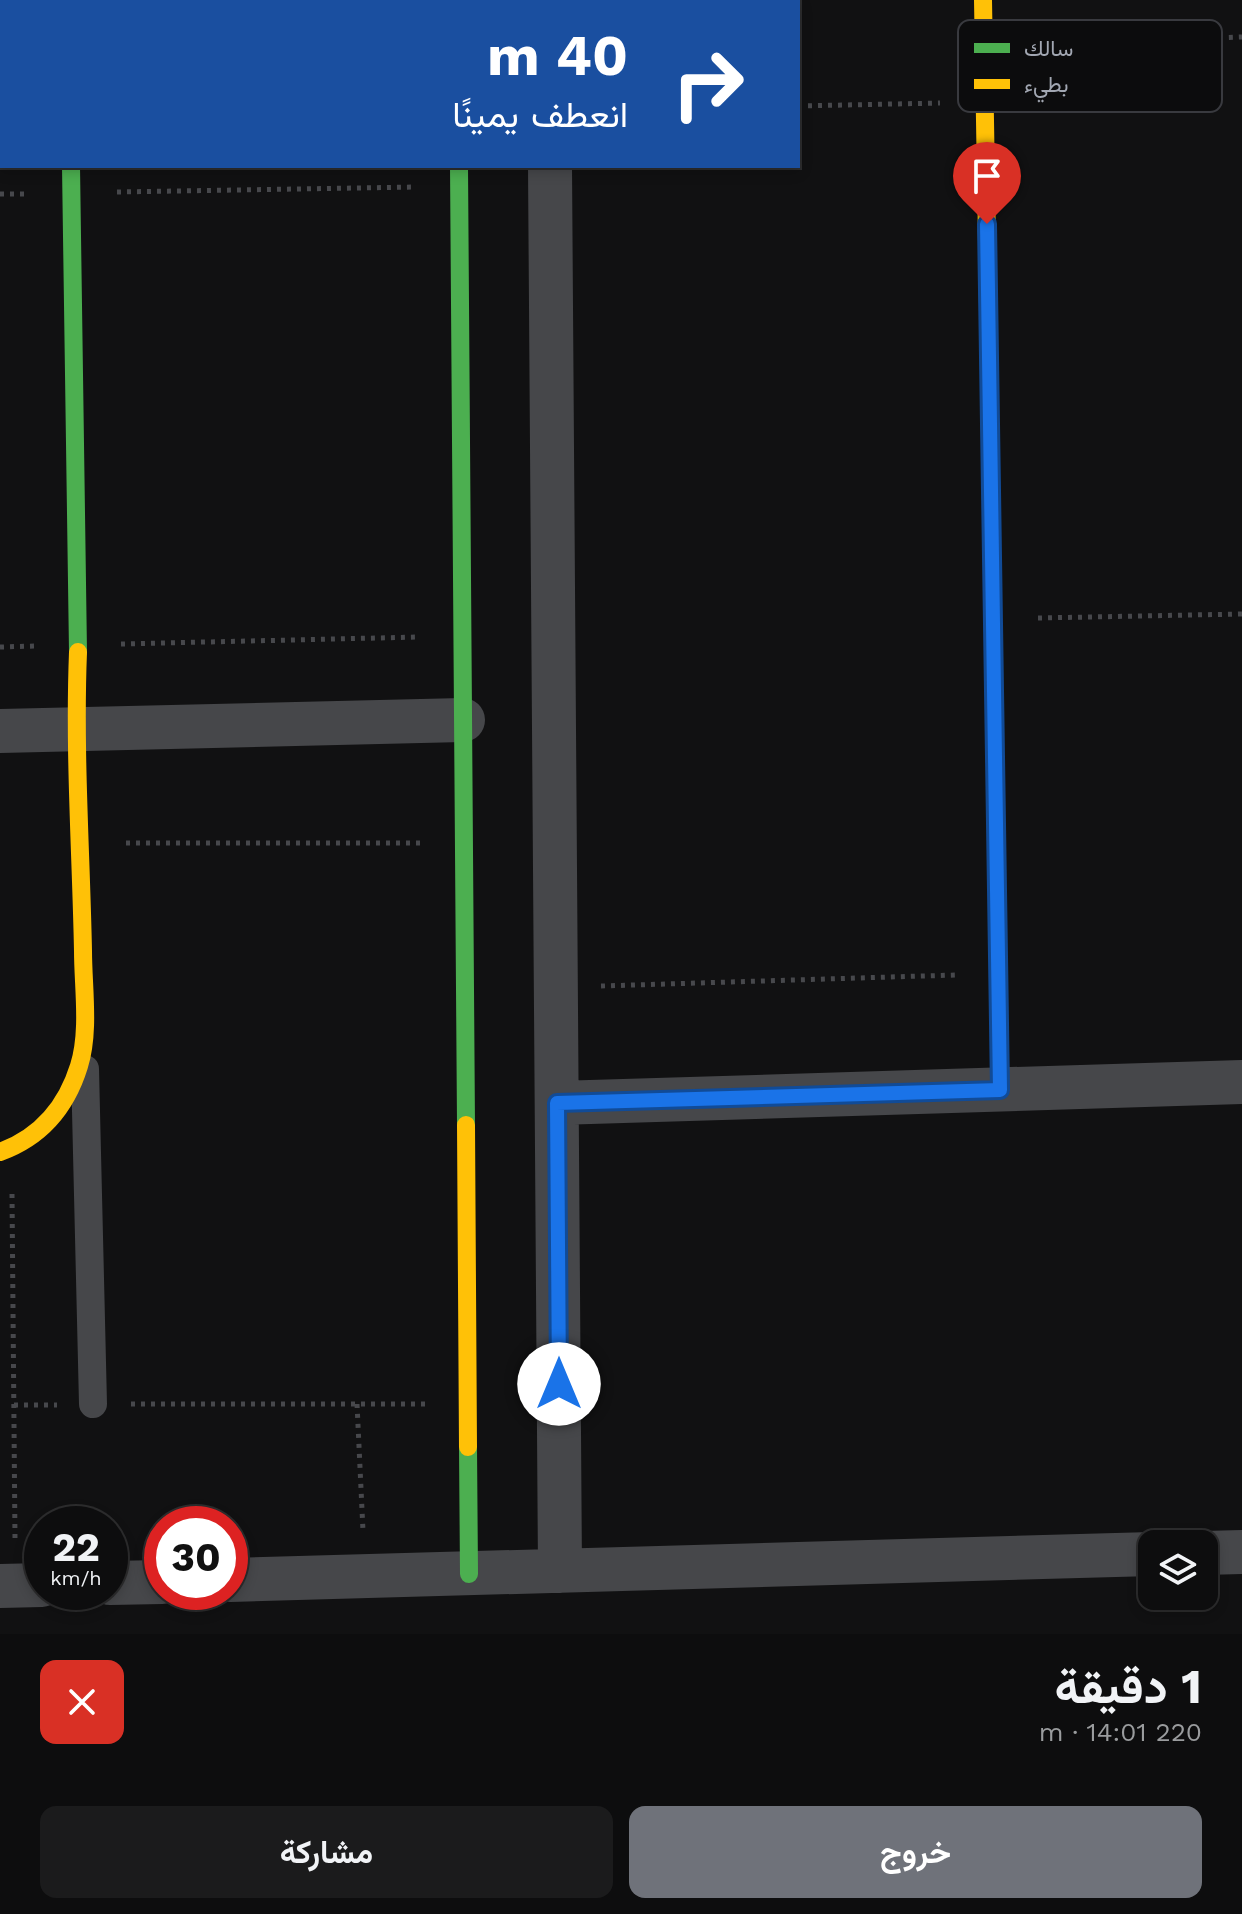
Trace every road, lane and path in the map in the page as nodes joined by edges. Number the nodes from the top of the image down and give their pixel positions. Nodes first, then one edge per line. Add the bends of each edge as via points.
1 (983, 0) edge
2 (983, 20) edge
3 (1242, 37) edge
4 (1222, 38) edge
5 (958, 103) edge
6 (800, 106) edge
7 (985, 112) edge
8 (71, 168) edge
9 (459, 168) edge
10 (550, 168) edge
11 (459, 186) junction
12 (71, 193) junction
13 (0, 194) edge
14 (1242, 614) edge
15 (993, 619) junction
16 (462, 636) junction
17 (78, 645) junction
18 (0, 647) edge
19 (463, 720) junction
20 (75, 729) junction
21 (0, 731) edge
22 (81, 843) junction
23 (464, 843) junction
24 (998, 974) junction
25 (556, 988) junction
26 (84, 1048) junction
27 (1242, 1082) edge
28 (1000, 1090) junction
29 (557, 1103) junction
30 (6, 1151) edge
31 (93, 1404) junction
32 (357, 1404) junction
33 (467, 1404) junction
34 (14, 1405) junction
35 (1242, 1552) edge
36 (1218, 1553) edge
37 (1138, 1554) edge
38 (560, 1571) junction
39 (469, 1574) junction
40 (365, 1576) junction
41 (248, 1579) edge
42 (19, 1586) edge

1 - 2 street
3 - 4 path
5 - 6 path
7 - 15 street
8 - 12 street
9 - 11 street
10 - 25 street
11 - 12 path
11 - 16 street
12 - 13 path
12 - 17 street
14 - 15 path
15 - 24 street
16 - 17 path
16 - 19 street
17 - 18 path
17 - 20 street
19 - 20 street
19 - 23 street
20 - 21 street
20 - 22 street
22 - 23 path
22 - 26 street
23 - 33 street
24 - 25 path
24 - 28 street
25 - 29 street
26 - 30 street via 79,1074 53,1119
26 - 31 lane
27 - 28 street
28 - 29 street
29 - 38 street
30 - 34 path
31 - 32 path
31 - 34 path
32 - 33 path
32 - 40 path
33 - 39 street
34 - 42 path
35 - 36 street
37 - 38 street
38 - 39 street
39 - 40 street
40 - 41 street

